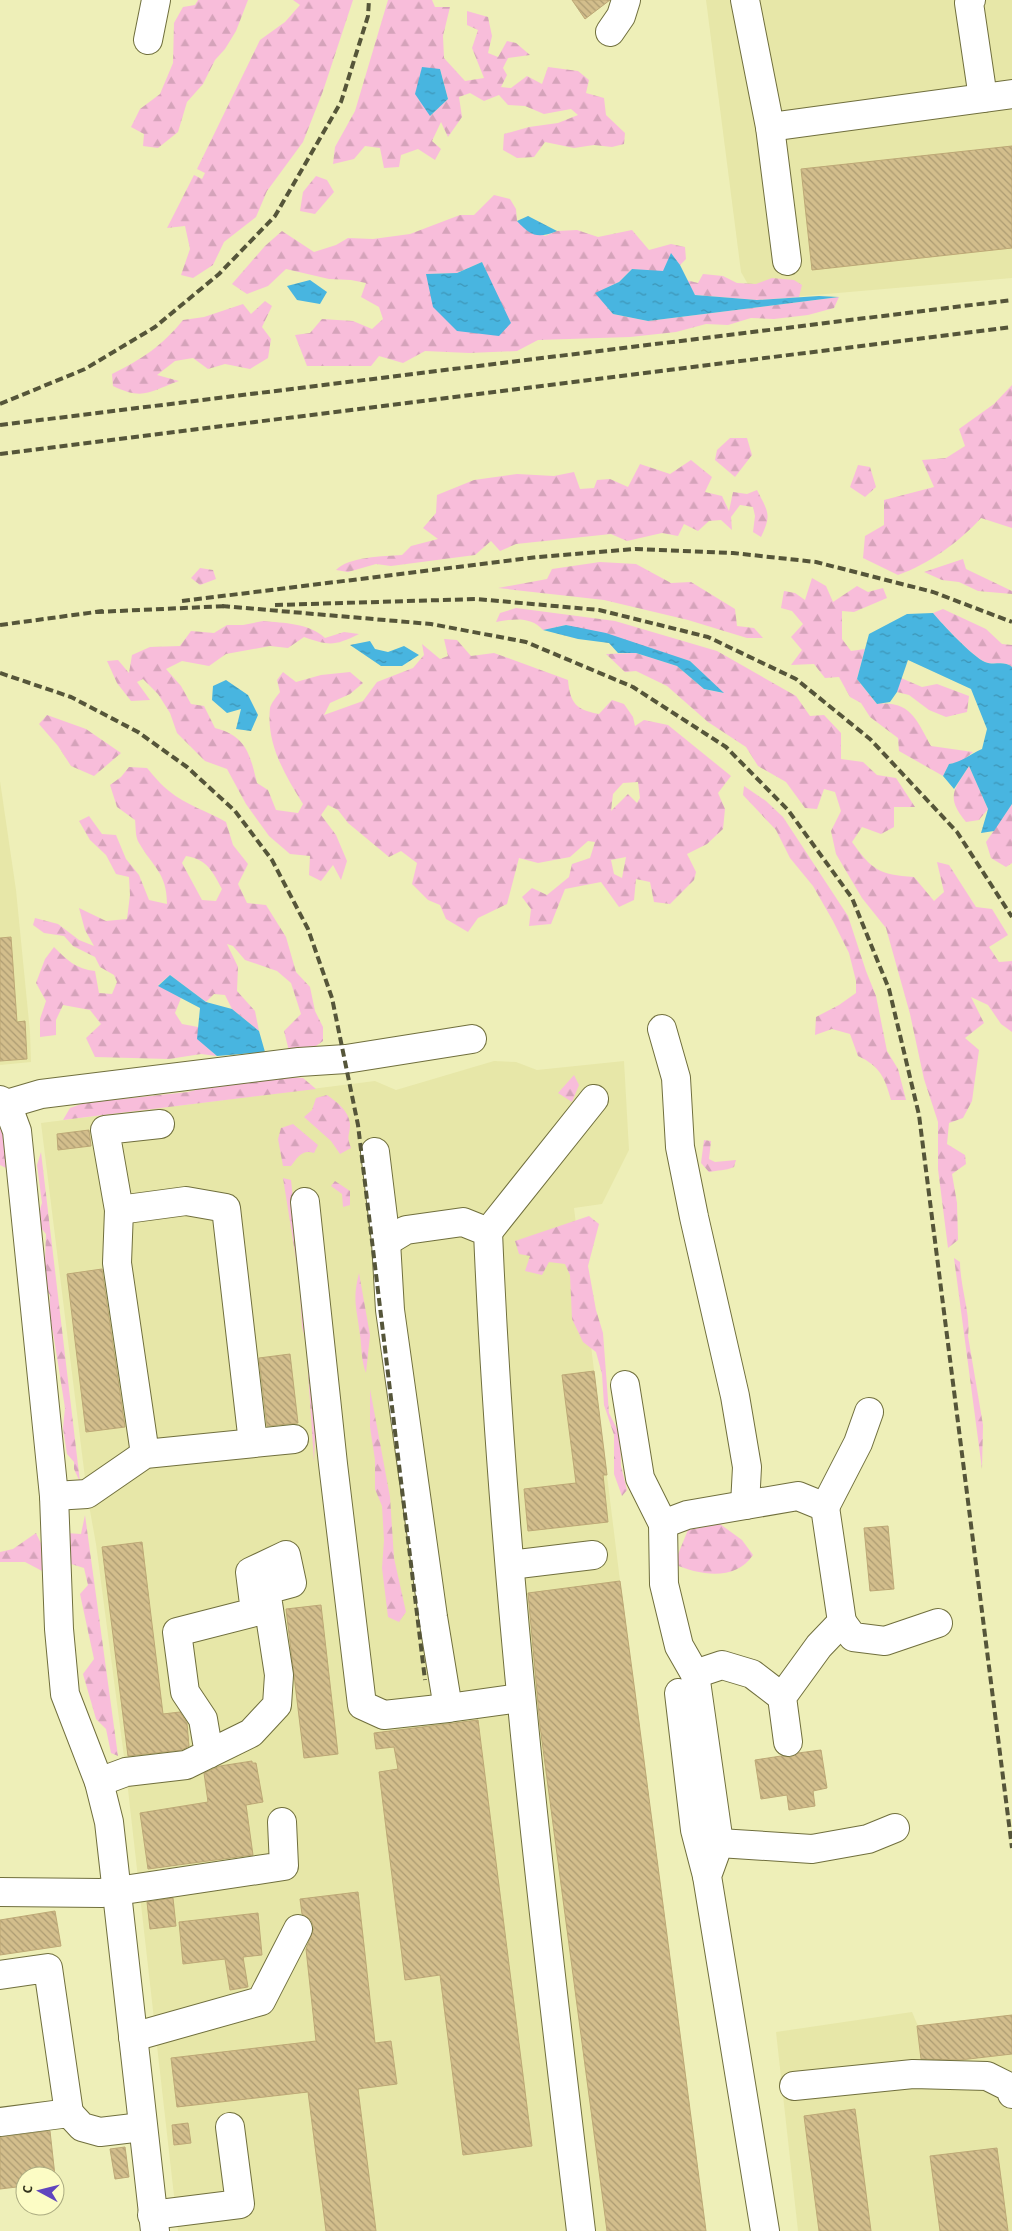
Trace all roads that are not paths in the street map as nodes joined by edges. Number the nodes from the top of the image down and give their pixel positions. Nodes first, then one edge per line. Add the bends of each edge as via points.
1 (156, 0) edge
2 (626, 0) edge
3 (745, 0) edge
4 (971, 0) edge
5 (610, 32) dead end
6 (148, 40) dead end
7 (1012, 94) edge
8 (983, 98) junction
9 (770, 127) junction
10 (787, 261) dead end
11 (662, 1029) dead end
12 (472, 1039) dead end
13 (594, 1098) dead end
14 (3, 1102) edge
15 (160, 1124) dead end
16 (375, 1152) dead end
17 (305, 1202) dead end
18 (119, 1210) junction
19 (488, 1232) junction
20 (386, 1242) junction
21 (625, 1385) dead end
22 (869, 1412) dead end
23 (294, 1439) dead end
24 (253, 1443) junction
25 (145, 1454) junction
26 (54, 1496) junction
27 (745, 1505) junction
28 (825, 1507) junction
29 (663, 1524) junction
30 (593, 1555) dead end
31 (510, 1565) junction
32 (842, 1622) junction
33 (938, 1623) dead end
34 (679, 1646) junction
35 (695, 1674) junction
36 (520, 1698) junction
37 (782, 1698) junction
38 (448, 1708) junction
39 (788, 1742) dead end
40 (209, 1754) junction
41 (99, 1782) junction
42 (282, 1822) dead end
43 (895, 1828) dead end
44 (719, 1843) junction
45 (707, 1876) junction
46 (117, 1891) junction
47 (0, 1892) edge
48 (298, 1929) dead end
49 (0, 1975) edge
50 (133, 2037) junction
51 (794, 2086) dead end
52 (1012, 2094) edge
53 (69, 2113) junction
54 (0, 2122) edge
55 (142, 2127) junction
56 (230, 2127) dead end
57 (154, 2223) edge
58 (581, 2231) edge
59 (765, 2231) edge

1 - 6 lane
2 - 5 lane via 621,16
3 - 9 lane
4 - 8 lane
7 - 8 lane
8 - 9 lane
9 - 10 lane
11 - 27 lane via 676,1078 680,1147 694,1217 736,1396 747,1467
12 - 14 lane via 346,1058 42,1094
13 - 19 lane
14 - 26 lane via 17,1131
15 - 18 lane via 105,1130
16 - 20 lane
17 - 38 lane via 332,1464 362,1705 384,1715
18 - 24 lane via 186,1201 226,1208
18 - 25 lane via 117,1263
19 - 20 lane via 463,1222 406,1230
19 - 31 lane via 492,1333
20 - 38 lane via 390,1310
21 - 29 lane via 640,1478
22 - 28 lane via 858,1443
23 - 24 lane
24 - 25 lane
25 - 26 lane via 87,1494
26 - 41 lane via 65,1694
27 - 28 lane via 798,1496
27 - 29 lane via 687,1515
28 - 32 lane
29 - 34 lane via 664,1584
30 - 31 lane
31 - 36 lane
32 - 33 lane via 853,1637 885,1641
32 - 37 lane via 819,1646
34 - 35 lane
34 - 45 lane via 678,1684 694,1821
35 - 37 lane via 722,1665 752,1674
35 - 44 lane
36 - 38 lane
36 - 58 lane
37 - 39 lane
40 - 40 lane via 251,1733 277,1705 279,1675 266,1590 292,1583 286,1555 250,1572 255,1612 177,1632 185,1692 203,1719
40 - 41 lane via 186,1765 126,1772
41 - 46 lane via 109,1822
42 - 46 lane via 284,1866
43 - 44 lane via 868,1839 812,1849
44 - 45 lane
45 - 59 lane
46 - 47 lane
46 - 50 lane
48 - 50 lane via 261,2001
49 - 53 lane via 48,1968
50 - 55 lane
51 - 52 lane via 913,2074 987,2076 1011,2088
53 - 54 lane
53 - 55 lane via 82,2127 100,2132
55 - 57 lane
56 - 57 lane via 240,2204

